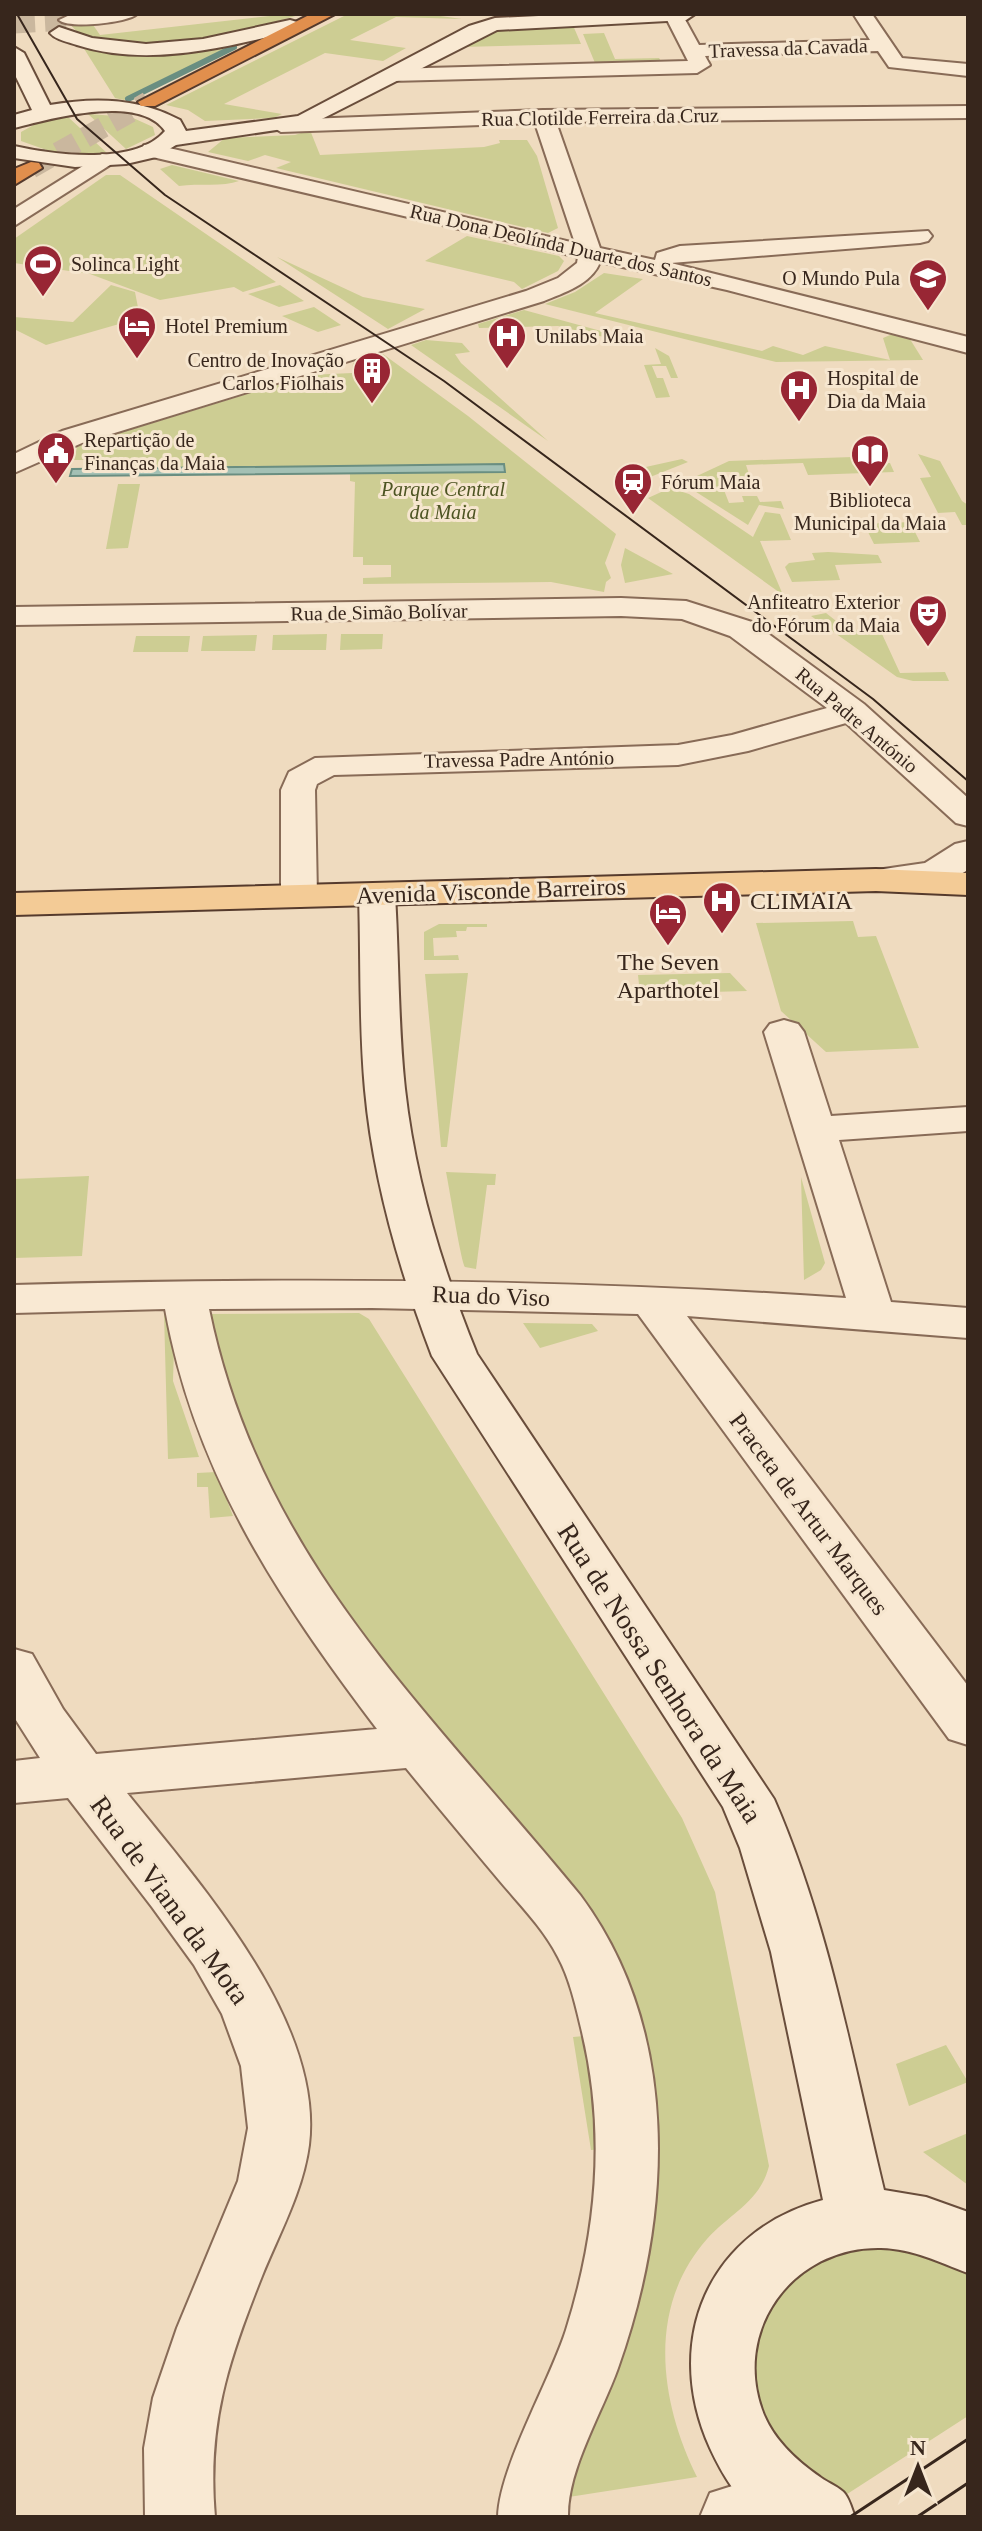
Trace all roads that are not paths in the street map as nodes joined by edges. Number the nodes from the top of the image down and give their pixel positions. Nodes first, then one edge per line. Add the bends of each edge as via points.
1 (48, 14) edge
2 (128, 14) edge
3 (315, 14) edge
4 (326, 14) edge
5 (686, 14) edge
6 (673, 15) edge
7 (863, 15) edge
8 (505, 18) edge
9 (64, 26) junction
10 (290, 26) junction
11 (883, 45) junction
12 (694, 51) junction
13 (14, 53) edge
14 (77, 64) dead end
15 (968, 70) edge
16 (391, 75) junction
17 (88, 83) dead end
18 (110, 108) junction
19 (968, 112) edge
20 (44, 113) junction
21 (543, 116) junction
22 (16, 120) edge
23 (281, 126) junction
24 (164, 137) junction
25 (102, 160) junction
26 (19, 167) edge
27 (14, 219) edge
28 (920, 236) dead end
29 (590, 253) junction
30 (652, 266) junction
31 (968, 345) edge
32 (27, 446) edge
33 (14, 465) edge
34 (14, 616) edge
35 (741, 629) joint
36 (852, 711) junction
37 (968, 816) edge
38 (968, 852) edge
39 (876, 880) junction
40 (968, 884) edge
41 (377, 894) junction
42 (299, 896) junction
43 (14, 904) edge
44 (784, 1032) dead end
45 (968, 1119) edge
46 (815, 1129) junction
47 (184, 1293) junction
48 (430, 1293) junction
49 (14, 1299) edge
50 (651, 1300) junction
51 (873, 1314) junction
52 (968, 1323) edge
53 (14, 1668) edge
54 (968, 1725) edge
55 (420, 1746) junction
56 (80, 1776) junction
57 (14, 1782) edge
58 (859, 2220) junction
59 (968, 2244) edge
60 (782, 2512) edge
61 (180, 2517) edge
62 (533, 2517) edge

1 - 9 street
2 - 9 street
3 - 10 highway
4 - 10 highway via 143,102
5 - 6 street
6 - 8 street
6 - 12 street
7 - 11 street
8 - 16 street
9 - 10 street via 89,44 178,50
9 - 14 street
11 - 12 street, Travessa da Cavada
11 - 15 street via 898,64
12 - 16 street via 700,65 693,68
13 - 20 street
16 - 23 street via 310,118
17 - 18 street
18 - 20 street, Rua Dona Deolínda Duarte dos Santos
18 - 24 street, Rua Dona Deolínda Duarte dos Santos via 144,112
19 - 21 street, Rua Clotilde Ferreira da Cruz
20 - 22 street, Rua Dona Deolínda Duarte dos Santos
21 - 23 street, Rua Clotilde Ferreira da Cruz
21 - 29 street
23 - 24 street, Rua Clotilde Ferreira da Cruz
24 - 25 street, Rua Clotilde Ferreira da Cruz
24 - 29 street, Rua Dona Deolínda Duarte dos Santos
25 - 26 street via 48,159
25 - 27 street
28 - 30 street via 680,253
29 - 30 street, Rua Dona Deolínda Duarte dos Santos
29 - 32 street via 588,266 559,287 72,437
30 - 31 street, Rua Dona Deolínda Duarte dos Santos
32 - 33 street
34 - 35 street, Rua de Simão Bolívar via 621,607 686,610
35 - 36 street, Rua Padre António
36 - 37 street, Rua Padre António
36 - 42 street, Travessa Padre António via 678,755 327,765 301,779 298,790
38 - 39 street via 929,873
39 - 40 main road, Avenida Visconde Barreiros
39 - 41 main road, Avenida Visconde Barreiros
41 - 42 main road, Avenida Visconde Barreiros
41 - 48 street, Rua de Nossa Senhora da Maia via 385,1088 392,1140
42 - 43 main road, Avenida Visconde Barreiros
44 - 46 street
45 - 46 street
46 - 51 street
47 - 48 street, Rua do Viso
47 - 49 street, Rua do Viso
47 - 55 street via 196,1358 237,1471 317,1606
48 - 50 street, Rua do Viso
48 - 58 street, Rua de Nossa Senhora da Maia via 455,1356 747,1799 776,1867
50 - 51 street, Rua do Viso
50 - 54 street, Praceta de Artur Marques
51 - 52 street, Rua do Viso
53 - 56 street, Rua de Viana da Mota
55 - 56 street
55 - 62 street via 568,1925 592,1966 619,2066 628,2173 616,2269 587,2366 533,2495
56 - 57 street
56 - 61 street, Rua de Viana da Mota via 172,1893 251,2010 271,2071 277,2114 279,2129 263,2199 198,2366 179,2436
58 - 59 street via 911,2221
58 - 60 street via 818,2226 760,2266 737,2297 724,2333 721,2374 729,2415

